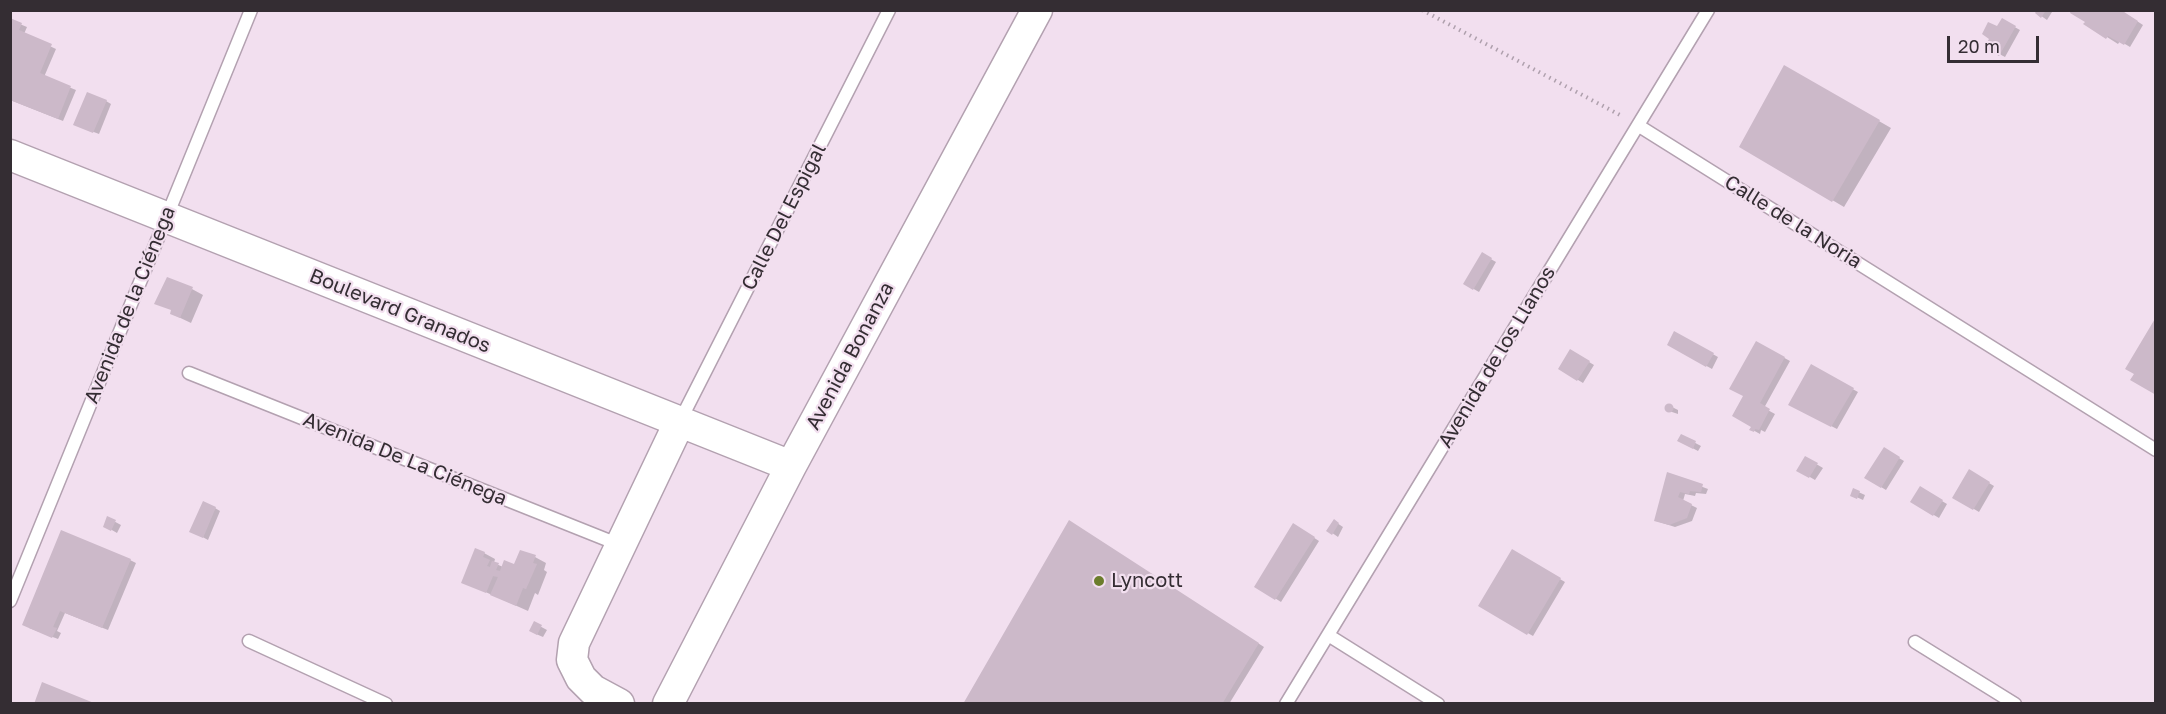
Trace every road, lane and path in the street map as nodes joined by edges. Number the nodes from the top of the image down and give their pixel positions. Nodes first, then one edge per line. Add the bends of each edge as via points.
1 (251, 10) edge
2 (889, 10) edge
3 (1037, 10) edge
4 (1422, 10) edge
5 (1708, 10) edge
6 (1639, 126) junction
7 (10, 155) edge
8 (166, 217) junction
9 (189, 373) dead end
10 (679, 423) junction
11 (2156, 450) edge
12 (791, 466) junction
13 (621, 546) junction
14 (10, 601) edge
15 (1328, 635) junction
16 (249, 641) dead end
17 (1915, 642) dead end
18 (386, 704) edge
19 (619, 704) edge
20 (668, 704) edge
21 (1286, 704) edge
22 (1438, 704) edge
23 (2014, 704) edge

1 - 8 lane, Avenida de la Ciénega
2 - 10 lane, Calle Del Espigal
3 - 12 street, Avenida Bonanza
4 - 6 path
5 - 6 lane, Avenida de los Llanos
6 - 11 lane, Calle de la Noria
6 - 15 lane, Avenida de los Llanos
7 - 8 street, Boulevard Granados
8 - 10 street, Boulevard Granados
8 - 14 lane, Avenida de la Ciénega
9 - 13 lane, Avenida De La Ciénega
10 - 12 street, Boulevard Granados
10 - 13 street
12 - 20 street, Avenida Bonanza
13 - 19 street via 574,643 572,660 592,690
15 - 21 lane, Avenida de los Llanos
15 - 22 lane
16 - 18 lane
17 - 23 lane

